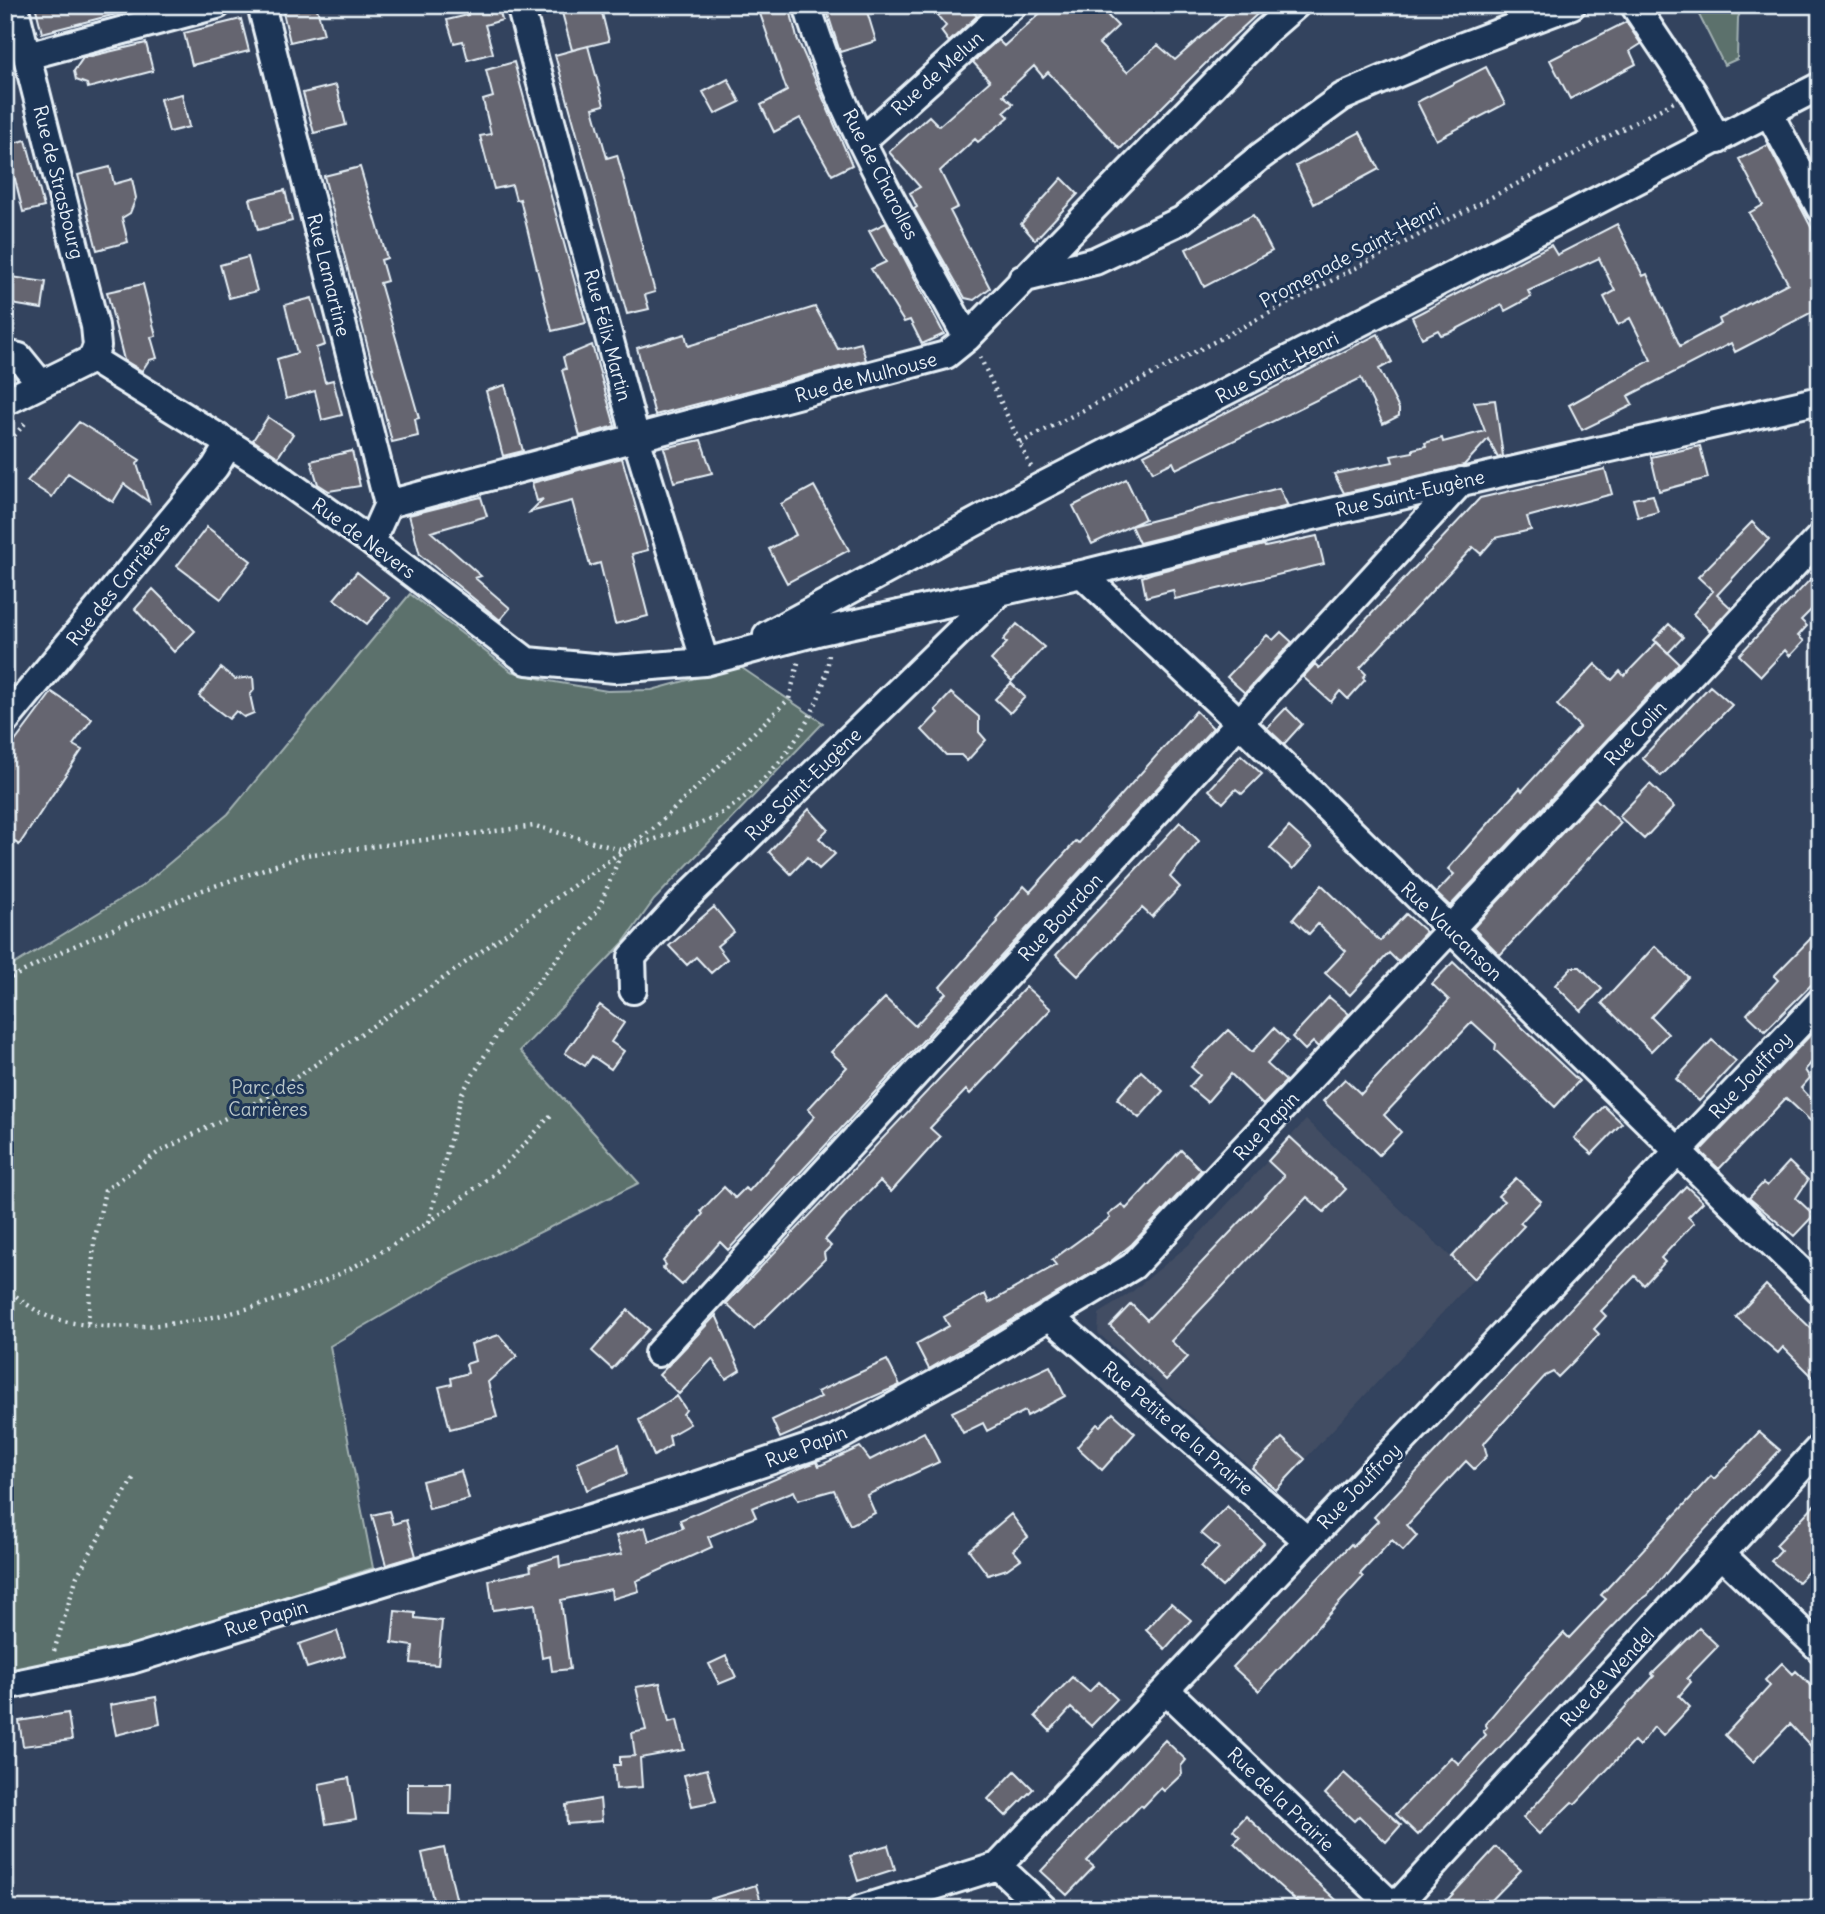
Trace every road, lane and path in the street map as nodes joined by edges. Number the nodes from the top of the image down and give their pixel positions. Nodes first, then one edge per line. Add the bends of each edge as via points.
1 (14, 5) edge
2 (217, 5) edge
3 (261, 5) edge
4 (520, 5) edge
5 (807, 5) edge
6 (1013, 5) edge
7 (1296, 5) edge
8 (1572, 5) edge
9 (1634, 5) edge
10 (27, 56) junction
11 (1820, 86) edge
12 (1693, 93) junction
13 (1769, 113) junction
14 (1718, 140) junction
15 (862, 141) junction
16 (1820, 208) edge
17 (1022, 279) junction
18 (968, 336) junction
19 (5, 354) edge
20 (92, 359) junction
21 (40, 384) junction
22 (1820, 400) edge
23 (5, 402) edge
24 (636, 438) junction
25 (1020, 443) junction
26 (228, 445) junction
27 (1462, 481) junction
28 (1040, 487) junction
29 (388, 505) junction
30 (1820, 537) edge
31 (371, 542) junction
32 (1082, 574) junction
33 (1001, 591) junction
34 (830, 629) junction
35 (797, 637) junction
36 (736, 653) junction
37 (705, 662) junction
38 (5, 721) edge
39 (1239, 722) junction
40 (622, 850) junction
41 (1450, 929) junction
42 (5, 981) edge
43 (633, 990) dead end
44 (1820, 1002) edge
45 (552, 1114) dead end
46 (1678, 1152) junction
47 (429, 1222) junction
48 (5, 1288) edge
49 (1820, 1290) edge
50 (1049, 1316) junction
51 (88, 1324) junction
52 (658, 1353) dead end
53 (1820, 1447) edge
54 (135, 1475) dead end
55 (1308, 1541) junction
56 (1721, 1554) junction
57 (1820, 1649) edge
58 (50, 1676) junction
59 (5, 1686) edge
60 (1166, 1690) junction
61 (998, 1866) junction
62 (1395, 1908) edge
63 (860, 1909) edge
64 (1044, 1909) edge

1 - 10 street, Rue de Strasbourg
2 - 10 street
3 - 29 street, Rue Lamartine
4 - 24 street, Rue Félix Martin
5 - 15 street, Rue de Charolles
6 - 15 street, Rue de Melun
7 - 17 street, Rue de Mulhouse
8 - 17 street via 1342,97 1182,220 1095,261
9 - 12 street
10 - 20 street, Rue de Strasbourg via 95,326 97,346
11 - 13 street, Rue Saint-Henri
12 - 14 street
12 - 25 path, Promenade Saint-Henri
13 - 14 street, Rue Saint-Henri
13 - 16 street
14 - 28 street, Rue Saint-Henri
15 - 18 street, Rue de Charolles
17 - 18 street, Rue de Mulhouse
18 - 24 street, Rue de Mulhouse via 946,355 911,367
18 - 25 path
19 - 21 street via 19,357
20 - 21 street
20 - 26 street, Rue de Nevers
21 - 23 street
22 - 27 street, Rue Saint-Eugène
24 - 29 street, Rue de Mulhouse
24 - 37 street, Rue Félix Martin
25 - 28 path
26 - 31 street, Rue de Nevers
26 - 38 street, Rue des Carrières via 215,467
27 - 32 street, Rue Saint-Eugène
27 - 39 street, Rue Bourdon
28 - 36 street, Rue Saint-Henri
29 - 31 street
30 - 41 street, Rue Colin
31 - 37 street, Rue de Nevers via 527,661 615,669
32 - 33 street, Rue Saint-Eugène
32 - 39 street, Rue Vaucanson
33 - 34 street, Rue Saint-Eugène
33 - 43 street, Rue Saint-Eugène via 676,908 632,957
34 - 35 street, Rue Saint-Eugène
34 - 40 path via 829,665 812,715 766,774 731,807 710,819
35 - 36 street, Rue Saint-Eugène
35 - 40 path via 801,652 789,699 709,778
36 - 37 street, Rue Saint-Eugène
39 - 41 street, Rue Vaucanson
39 - 52 street, Rue Bourdon
40 - 42 path via 535,826 305,855 200,891
40 - 47 path via 598,910 507,1019 462,1093
40 - 51 path via 267,1097 159,1152 105,1190 93,1243
41 - 46 street, Rue Vaucanson
41 - 50 street, Rue Papin via 1133,1266
44 - 46 street, Rue Jouffroy
45 - 47 path via 502,1166
46 - 49 street, Rue Vaucanson
46 - 55 street, Rue Jouffroy
47 - 51 path via 347,1272 266,1306 186,1323 108,1328
48 - 51 path via 46,1315
50 - 55 street, Rue Petite de la Prairie
50 - 58 street, Rue Papin via 835,1439 131,1660
53 - 56 street, Rue de Wendel
54 - 58 path via 77,1576 56,1640
55 - 60 street, Rue Jouffroy
56 - 57 street
56 - 62 street, Rue de Wendel
58 - 59 street, Rue Papin
60 - 61 street, Rue Jouffroy
60 - 62 street, Rue de la Prairie
61 - 63 street, Rue Jouffroy
61 - 64 street

